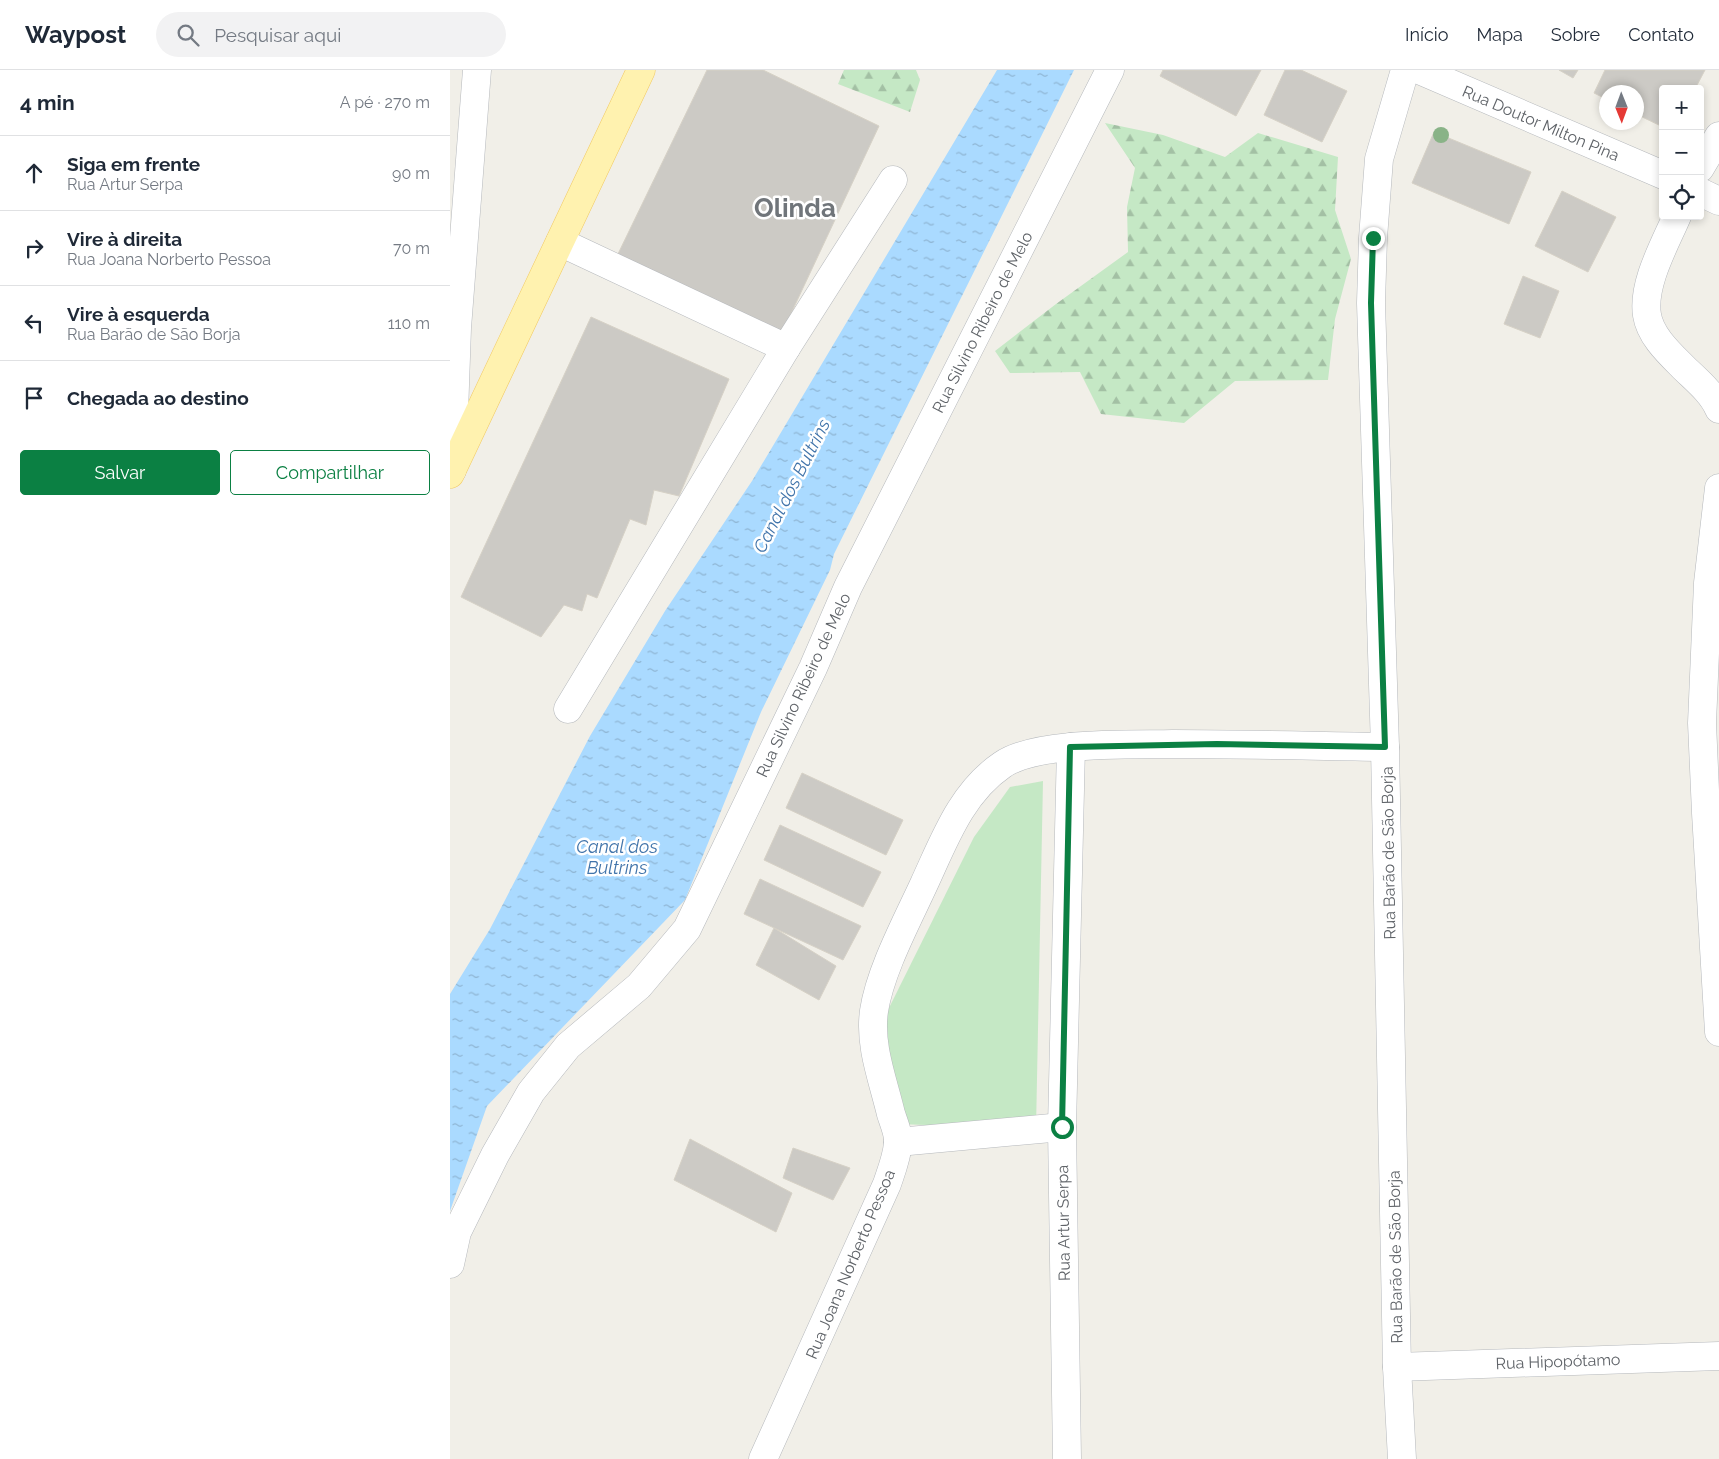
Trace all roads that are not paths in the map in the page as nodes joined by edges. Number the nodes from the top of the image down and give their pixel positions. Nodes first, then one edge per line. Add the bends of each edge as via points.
1 (477, 70) edge
2 (641, 70) edge
3 (1110, 70) edge
4 (1405, 70) edge
5 (1432, 73) edge
6 (1719, 136) edge
7 (1704, 161) edge
8 (1659, 173) edge
9 (893, 180) dead end
10 (1704, 194) edge
11 (1719, 201) edge
12 (1675, 220) edge
13 (560, 242) junction
14 (786, 348) junction
15 (1719, 410) edge
16 (451, 472) edge
17 (1719, 488) edge
18 (568, 708) dead end
19 (1070, 747) junction
20 (1385, 747) junction
21 (1719, 1032) edge
22 (1062, 1127) junction
23 (898, 1142) junction
24 (450, 1264) edge
25 (1719, 1356) edge
26 (1397, 1367) junction
27 (764, 1459) edge
28 (1067, 1459) edge
29 (1402, 1459) edge

1 - 16 street via 457,328
2 - 13 main road
3 - 24 street, Rua Silvino Ribeiro de Melo via 848,587 813,668 687,929 639,986 568,1046 531,1092 457,1232
4 - 20 street, Rua Barão de São Borja via 1379,159 1371,303
5 - 8 street, Rua Doutor Milton Pina
6 - 7 street
9 - 14 street
10 - 11 street
12 - 15 street via 1651,281 1646,300 1647,316 1657,339 1705,388
13 - 14 street
13 - 16 main road
14 - 18 street
17 - 21 street via 1708,583 1702,723
19 - 20 street, Rua Joana Norberto Pessoa via 1217,744
19 - 22 street, Rua Artur Serpa
19 - 23 street, Rua Joana Norberto Pessoa via 1013,759 992,772 974,790 960,809 892,957 880,986 873,1031
20 - 26 street, Rua Barão de São Borja
22 - 23 street
22 - 28 street, Rua Artur Serpa
23 - 27 street, Rua Joana Norberto Pessoa via 880,1201
25 - 26 street, Rua Hipopótamo
26 - 29 street, Rua Barão de São Borja

